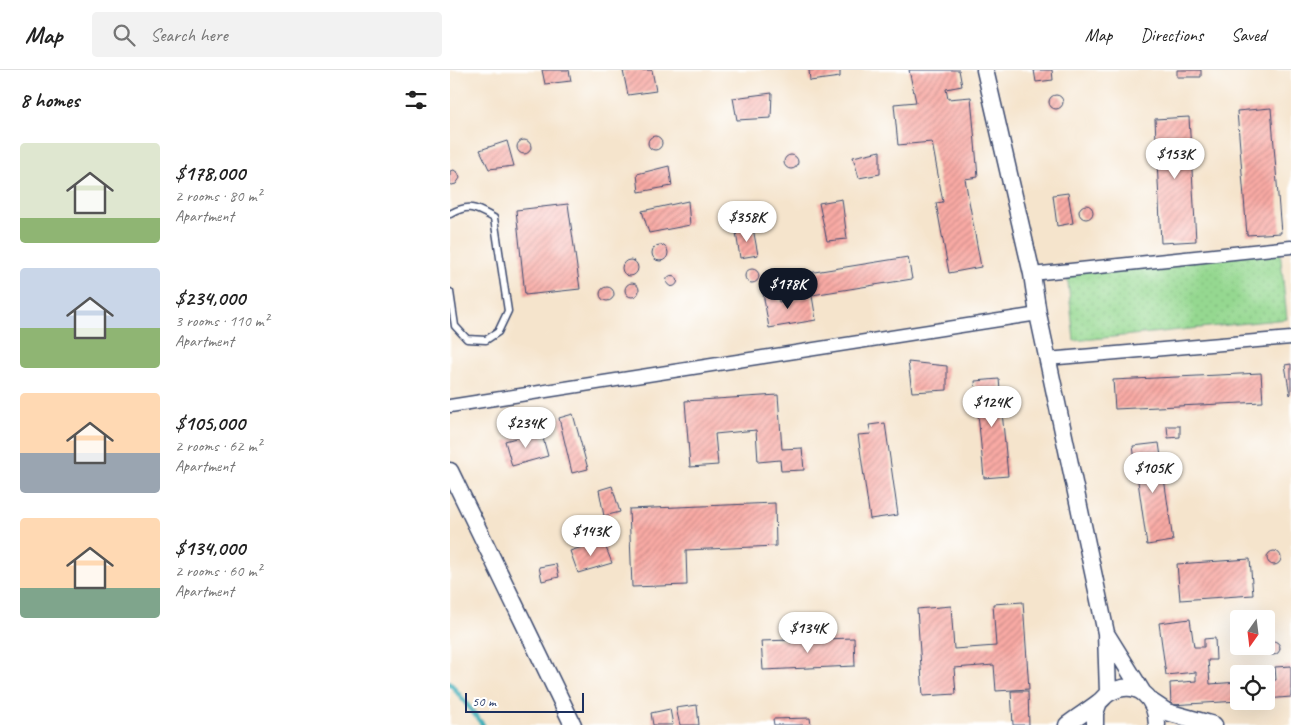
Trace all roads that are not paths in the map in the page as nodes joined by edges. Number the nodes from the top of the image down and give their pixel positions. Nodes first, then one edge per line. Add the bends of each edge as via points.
1 (985, 70) edge
2 (450, 214) edge
3 (1291, 247) edge
4 (1032, 274) junction
5 (450, 292) edge
6 (1038, 314) junction
7 (1291, 338) edge
8 (1047, 359) junction
9 (450, 406) edge
10 (450, 471) edge
11 (1106, 633) junction
12 (1104, 697) junction
13 (1148, 697) junction
14 (573, 725) edge
15 (1067, 725) edge
16 (1095, 725) edge
17 (1157, 725) edge
18 (1214, 725) edge

1 - 4 street
2 - 5 lane via 461,207 475,208 494,218 508,311 498,332 486,340 467,339 455,326
3 - 4 street
4 - 6 street
6 - 8 street
6 - 9 street
7 - 8 street
8 - 11 street
10 - 14 street
11 - 12 street
11 - 13 street
12 - 13 street via 1120,688 1132,688
12 - 15 street
12 - 16 street via 1095,713
13 - 17 street via 1157,713
13 - 18 street via 1167,712

